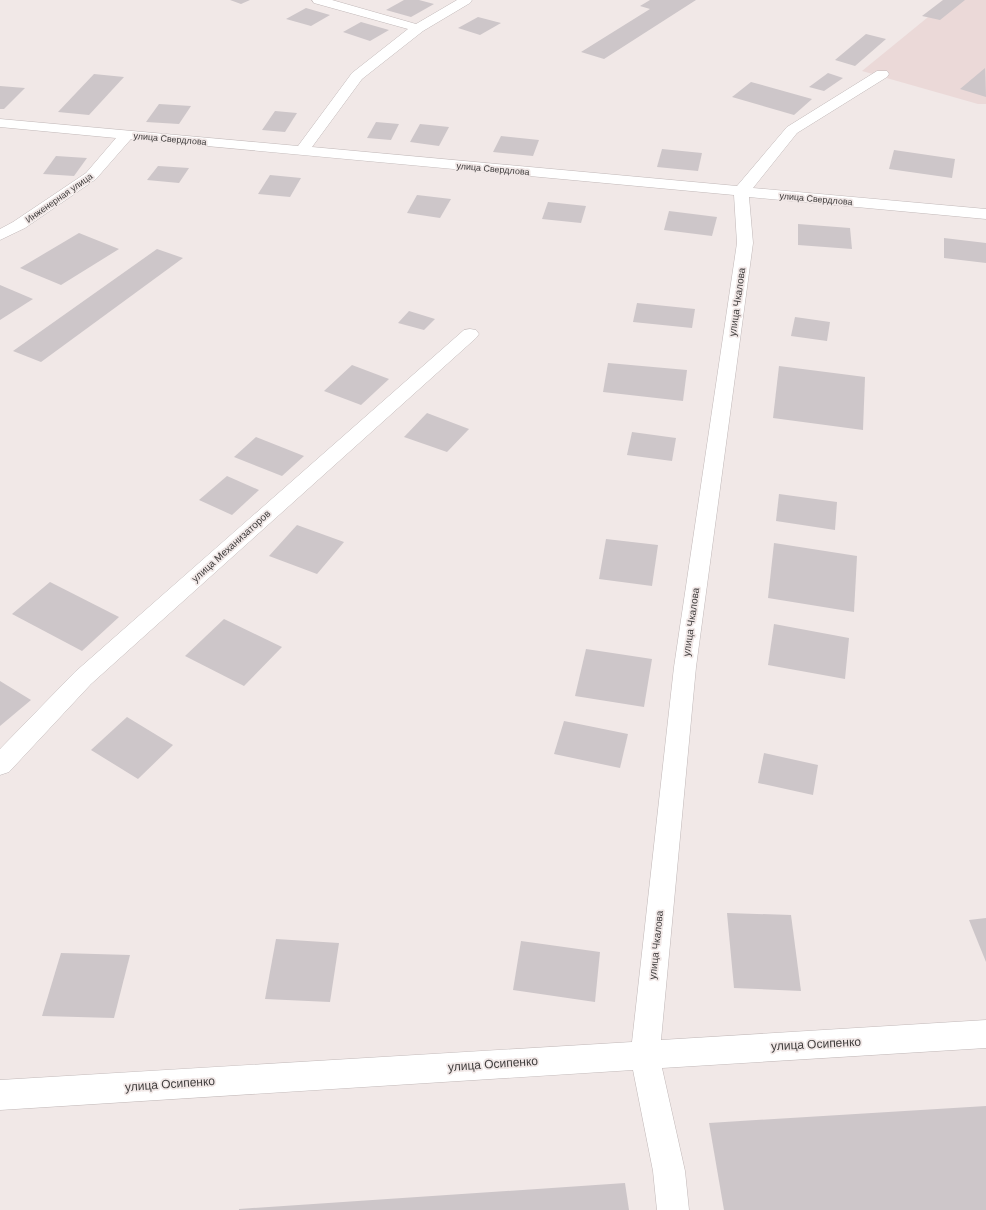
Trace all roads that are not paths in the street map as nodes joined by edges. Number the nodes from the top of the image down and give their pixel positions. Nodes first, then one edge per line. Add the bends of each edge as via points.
1 (318, 0) edge
2 (466, 0) edge
3 (418, 28) junction
4 (882, 74) dead end
5 (0, 123) edge
6 (127, 135) junction
7 (302, 151) junction
8 (741, 192) junction
9 (986, 214) edge
10 (0, 235) edge
11 (470, 334) dead end
12 (0, 765) edge
13 (986, 1034) edge
14 (645, 1055) junction
15 (0, 1095) edge
16 (673, 1210) edge

1 - 3 street
2 - 3 street
3 - 7 street via 357,76
4 - 8 street via 792,130
5 - 6 street, улица Свердлова
6 - 7 street, улица Свердлова
6 - 10 street, Инженерная улица via 91,176
7 - 8 street, улица Свердлова
8 - 9 street, улица Свердлова
8 - 14 street, улица Чкалова via 745,243 685,667
11 - 12 street, улица Механизаторов via 83,678
13 - 14 street, улица Осипенко
14 - 15 street, улица Осипенко
14 - 16 street, улица Чкалова via 669,1172

